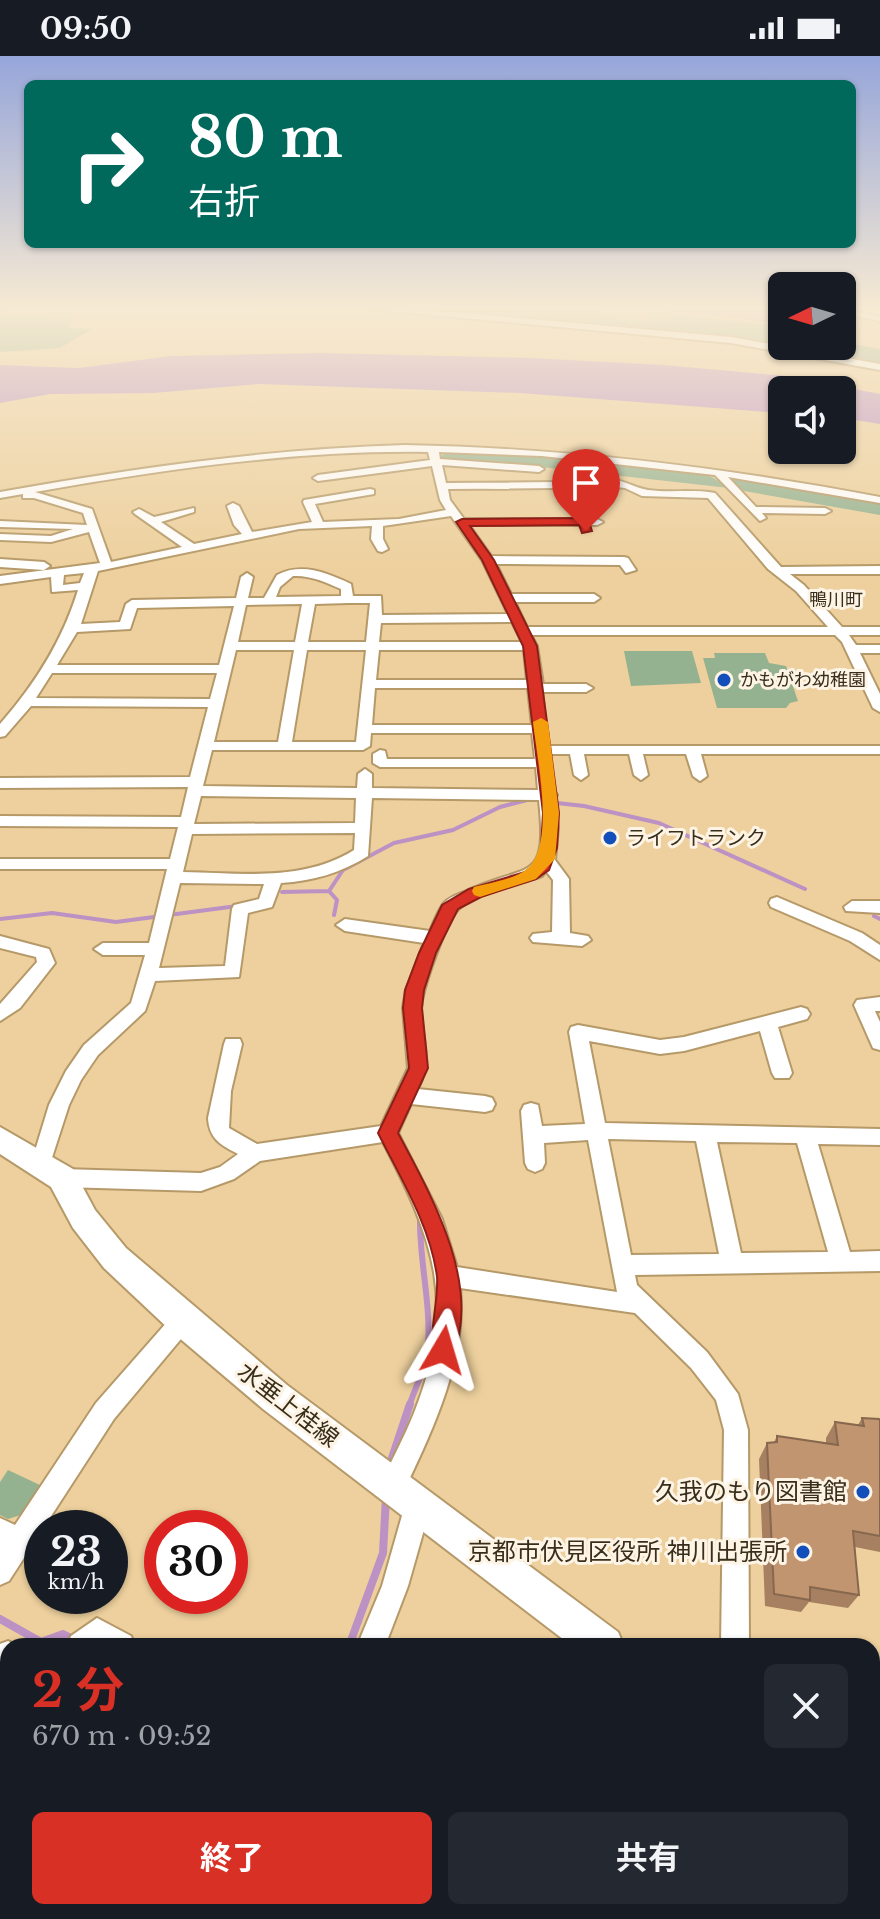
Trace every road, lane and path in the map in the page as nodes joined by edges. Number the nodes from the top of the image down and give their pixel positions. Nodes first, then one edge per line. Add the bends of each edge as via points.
1 (433, 450) junction
2 (330, 462) dead end
3 (437, 462) junction
4 (539, 469) dead end
5 (718, 472) junction
6 (339, 475) junction
7 (318, 478) dead end
8 (604, 483) dead end
9 (557, 485) dead end
10 (443, 486) junction
11 (87, 489) dead end
12 (370, 492) dead end
13 (347, 496) junction
14 (0, 498) edge
15 (880, 500) edge
16 (59, 502) junction
17 (233, 506) dead end
18 (190, 510) dead end
19 (825, 511) dead end
20 (139, 512) dead end
21 (453, 512) junction
22 (155, 520) junction
23 (399, 522) junction
24 (462, 522) junction
25 (597, 522) dead end
26 (378, 523) junction
27 (0, 524) edge
28 (342, 524) junction
29 (319, 525) junction
30 (93, 527) junction
31 (411, 533) dead end
32 (249, 536) junction
33 (0, 537) edge
34 (192, 548) junction
35 (382, 549) dead end
36 (488, 560) junction
37 (0, 563) edge
38 (96, 567) junction
39 (630, 570) dead end
40 (880, 570) edge
41 (777, 571) junction
42 (58, 573) junction
43 (247, 577) dead end
44 (0, 580) edge
45 (85, 586) junction
46 (507, 598) junction
47 (594, 598) dead end
48 (269, 600) junction
49 (309, 600) junction
50 (347, 600) junction
51 (243, 602) junction
52 (375, 619) junction
53 (520, 625) junction
54 (73, 628) junction
55 (880, 631) edge
56 (839, 632) junction
57 (230, 646) junction
58 (302, 646) junction
59 (372, 646) junction
60 (530, 646) junction
61 (852, 649) junction
62 (880, 649) edge
63 (47, 669) junction
64 (225, 669) junction
65 (369, 684) junction
66 (537, 686) junction
67 (586, 688) dead end
68 (876, 688) edge
69 (27, 702) junction
70 (216, 703) junction
71 (880, 708) edge
72 (365, 729) junction
73 (541, 729) junction
74 (0, 733) edge
75 (206, 746) junction
76 (284, 746) junction
77 (576, 750) junction
78 (635, 750) junction
79 (692, 750) junction
80 (880, 750) edge
81 (544, 756) junction
82 (581, 775) dead end
83 (641, 775) dead end
84 (700, 776) dead end
85 (0, 783) edge
86 (195, 786) junction
87 (366, 793) junction
88 (549, 800) junction
89 (0, 821) edge
90 (184, 826) junction
91 (362, 828) junction
92 (546, 860) junction
93 (0, 864) edge
94 (174, 871) junction
95 (275, 877) junction
96 (777, 903) dead end
97 (852, 907) dead end
98 (880, 907) edge
99 (345, 925) dead end
100 (435, 938) junction
101 (539, 938) dead end
102 (561, 938) junction
103 (582, 940) dead end
104 (0, 942) edge
105 (103, 949) dead end
106 (156, 949) junction
107 (880, 954) edge
108 (148, 975) junction
109 (880, 1004) edge
110 (0, 1014) edge
111 (801, 1014) dead end
112 (764, 1023) junction
113 (880, 1043) edge
114 (233, 1044) dead end
115 (782, 1073) dead end
116 (405, 1095) junction
117 (485, 1104) dead end
118 (531, 1111) dead end
119 (598, 1131) junction
120 (388, 1133) junction
121 (705, 1134) junction
122 (533, 1135) junction
123 (805, 1135) junction
124 (880, 1137) edge
125 (0, 1139) edge
126 (255, 1153) junction
127 (535, 1163) dead end
128 (51, 1171) junction
129 (880, 1261) edge
130 (732, 1262) junction
131 (842, 1262) junction
132 (621, 1265) junction
133 (448, 1276) junction
134 (638, 1303) junction
135 (183, 1320) junction
136 (398, 1489) junction
137 (10, 1536) edge
138 (0, 1572) edge
139 (90, 1638) edge
140 (107, 1638) edge
141 (371, 1638) edge
142 (594, 1638) edge
143 (735, 1638) edge

1 - 3 street
1 - 5 street via 560,454
1 - 14 street via 270,455
2 - 6 street
3 - 4 street
3 - 6 street
3 - 10 street
5 - 15 street
5 - 19 street via 757,514
6 - 7 street
8 - 41 street via 628,485 642,493 711,495
9 - 10 street
10 - 21 street
11 - 16 street
12 - 13 street
13 - 28 street via 351,503 338,515
13 - 29 street via 308,502
14 - 16 street via 34,495
16 - 30 street via 88,511
17 - 32 street
18 - 22 street
20 - 22 street
21 - 23 street
21 - 24 street
22 - 34 street
23 - 26 street
23 - 31 street
24 - 25 street
24 - 36 street
26 - 28 street
26 - 35 street
27 - 30 street
28 - 29 street
29 - 32 street
30 - 33 street via 51,539
30 - 38 street
32 - 34 street
34 - 38 street
36 - 39 street via 624,561
36 - 46 street
37 - 38 street
38 - 42 street
38 - 45 street
40 - 41 street
41 - 56 street via 800,588
42 - 44 street
42 - 45 street via 56,589
43 - 51 street
45 - 54 street
46 - 47 street
46 - 53 street
48 - 49 street
48 - 50 street via 271,586 304,570 347,587
48 - 51 street
49 - 50 street
49 - 58 street
50 - 52 street via 377,599
51 - 54 street via 132,604 125,626
51 - 57 street
52 - 53 street
52 - 59 street
53 - 56 street
53 - 60 street
54 - 63 street
55 - 56 street
56 - 61 street
57 - 58 street
57 - 64 street
58 - 59 street
58 - 76 street
59 - 60 street
59 - 65 street
60 - 66 street
61 - 62 street
61 - 68 street
63 - 64 street
63 - 69 street
64 - 70 street
65 - 66 street
65 - 72 street
66 - 67 street
66 - 73 street
68 - 71 street
69 - 70 street
69 - 74 street
70 - 75 street
72 - 73 street
72 - 76 street via 363,746
73 - 81 street
75 - 76 street
75 - 86 street
77 - 78 street
77 - 81 street
77 - 82 street
78 - 79 street
78 - 83 street
79 - 80 street
79 - 84 street
81 - 87 street via 376,766
81 - 88 street
85 - 86 street
86 - 87 street
86 - 90 street
87 - 88 street
87 - 91 street
88 - 92 street
89 - 90 street
90 - 91 street
90 - 94 street
91 - 95 street via 362,852 352,860 309,875
92 - 100 street via 530,876 451,905
92 - 102 street via 561,879
93 - 94 street
94 - 95 street
94 - 106 street
95 - 108 street via 266,903 240,909 233,972
96 - 107 street via 810,908
97 - 98 street
99 - 100 street
100 - 116 street via 415,990 418,1068
101 - 102 street
102 - 103 street
104 - 110 street via 43,953 46,963
105 - 106 street
106 - 108 street
108 - 128 street via 139,1006 91,1050 73,1076 59,1105
109 - 113 street via 863,1005
111 - 112 street
112 - 115 street via 772,1033
112 - 119 street via 660,1047 578,1032
114 - 126 street via 217,1127 220,1134
116 - 117 street
116 - 120 street
118 - 122 street
119 - 121 street
119 - 122 street
119 - 132 street
120 - 126 street
120 - 133 street via 417,1189
121 - 123 street
121 - 130 street
122 - 127 street
123 - 124 street
123 - 131 street
125 - 128 main road
126 - 128 street via 227,1173 201,1182
128 - 135 main road, 水垂上桂線 via 115,1258
129 - 131 street
130 - 131 street
130 - 132 street
132 - 134 street via 627,1290
133 - 134 street
133 - 136 street via 439,1373
134 - 143 street via 699,1360 726,1394 733,1417
135 - 136 main road, 水垂上桂線
135 - 137 street
136 - 141 street via 395,1586
136 - 142 main road, 水垂上桂線
137 - 138 street
139 - 140 street via 97,1632

